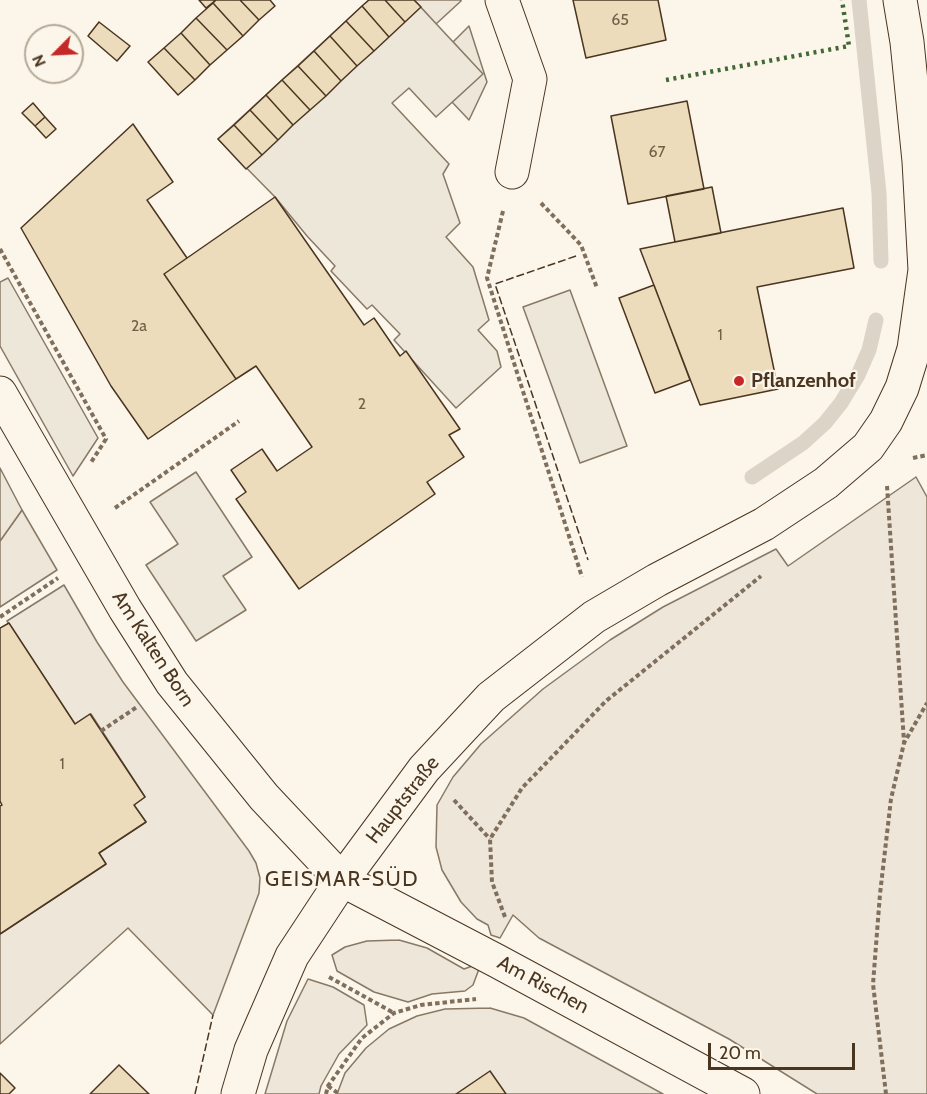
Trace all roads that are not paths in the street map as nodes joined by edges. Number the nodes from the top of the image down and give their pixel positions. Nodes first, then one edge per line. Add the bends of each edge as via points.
1 (502, 0) edge
2 (900, 0) edge
3 (512, 172) road end
4 (0, 393) edge
5 (342, 880) junction
6 (238, 1094) edge
7 (743, 1094) edge

1 - 3 main road via 530,79
2 - 5 main road, Hauptstraße via 917,149 925,270 914,349 886,421 868,447 826,483 764,524 594,617 491,698 424,769
4 - 5 main road, Am Kalten Born via 125,609 183,698 264,797
5 - 6 main road, Hauptstraße via 292,956 251,1050
5 - 7 main road, Am Rischen

